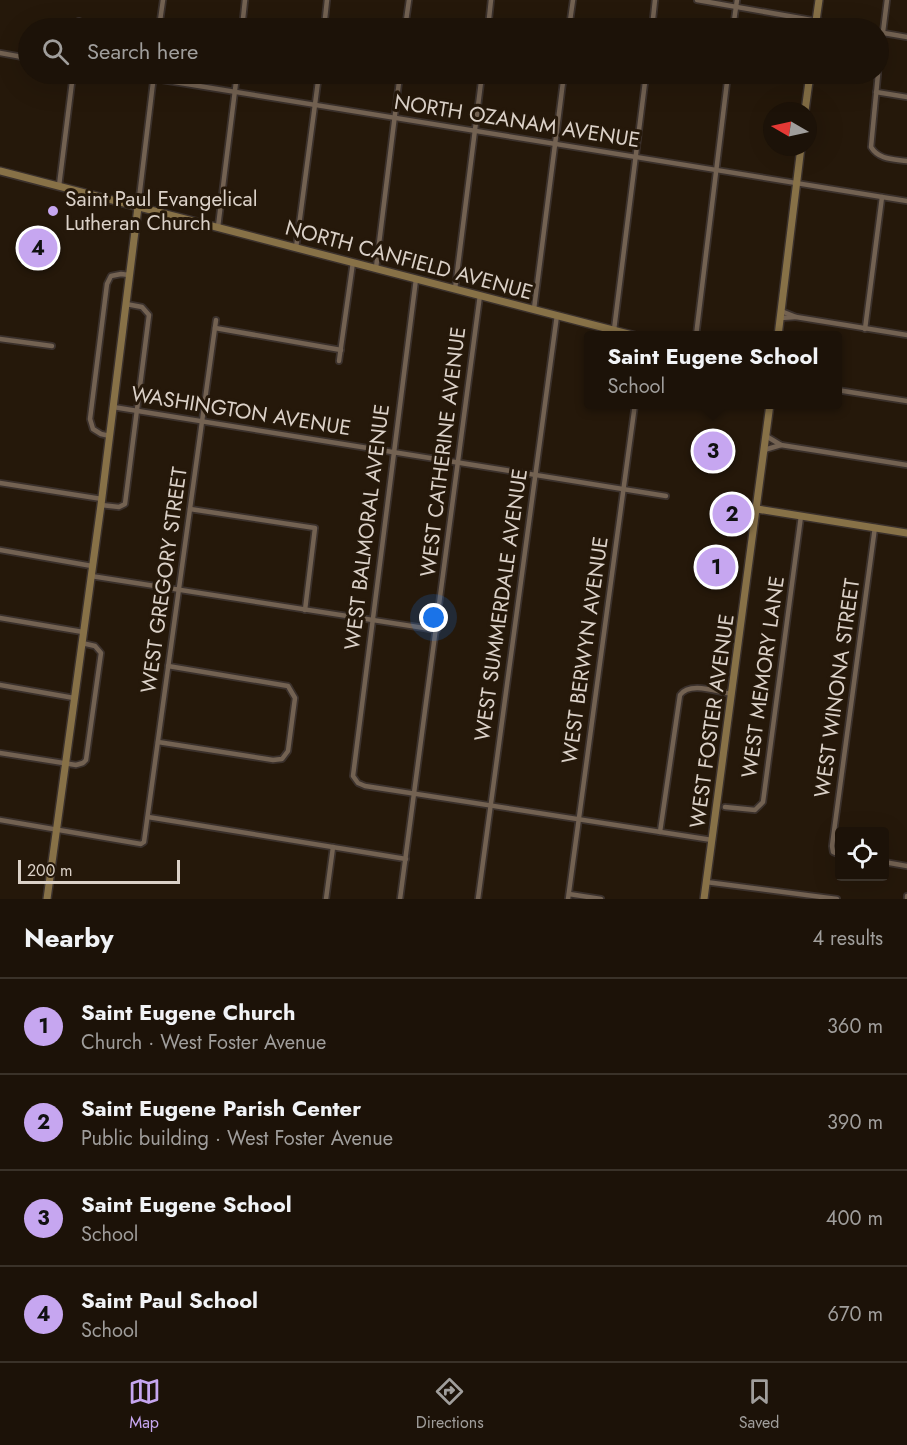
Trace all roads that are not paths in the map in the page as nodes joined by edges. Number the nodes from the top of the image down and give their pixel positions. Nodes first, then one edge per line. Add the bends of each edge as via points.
1 (163, 0) edge
2 (246, 0) edge
3 (327, 0) edge
4 (409, 0) edge
5 (491, 0) edge
6 (573, 0) edge
7 (655, 0) edge
8 (697, 0) edge
9 (737, 0) edge
10 (819, 0) edge
11 (887, 0) edge
12 (736, 7) junction
13 (160, 18) edge
14 (243, 18) edge
15 (325, 18) edge
16 (406, 18) edge
17 (489, 18) edge
18 (570, 18) edge
19 (653, 18) edge
20 (734, 18) edge
21 (785, 18) edge
22 (817, 18) edge
23 (884, 18) edge
24 (889, 34) edge
25 (907, 37) edge
26 (0, 53) edge
27 (18, 56) edge
28 (72, 84) edge
29 (153, 84) edge
30 (197, 84) edge
31 (236, 84) edge
32 (318, 84) edge
33 (399, 84) edge
34 (481, 84) edge
35 (563, 84) edge
36 (645, 84) edge
37 (727, 84) edge
38 (809, 84) edge
39 (877, 84) edge
40 (235, 91) junction
41 (876, 92) junction
42 (907, 98) edge
43 (806, 102) edge
44 (315, 105) junction
45 (394, 118) junction
46 (475, 131) junction
47 (555, 144) junction
48 (800, 156) edge
49 (636, 157) junction
50 (907, 161) edge
51 (716, 170) junction
52 (0, 171) edge
53 (796, 183) junction
54 (59, 186) junction
55 (882, 197) junction
56 (907, 201) edge
57 (138, 207) junction
58 (218, 227) junction
59 (297, 248) junction
60 (353, 262) junction
61 (376, 268) junction
62 (129, 275) junction
63 (416, 279) junction
64 (455, 289) junction
65 (480, 295) junction
66 (126, 304) junction
67 (534, 309) junction
68 (781, 314) junction
69 (557, 315) junction
70 (216, 320) dead end
71 (215, 328) junction
72 (865, 328) junction
73 (614, 330) junction
74 (618, 331) edge
75 (697, 331) edge
76 (779, 331) edge
77 (907, 335) edge
78 (0, 339) edge
79 (52, 346) dead end
80 (341, 350) junction
81 (339, 361) dead end
82 (842, 391) edge
83 (907, 401) edge
84 (113, 407) junction
85 (633, 409) edge
86 (769, 409) edge
87 (138, 411) junction
88 (202, 421) junction
89 (110, 436) junction
90 (766, 436) junction
91 (781, 445) junction
92 (764, 450) junction
93 (393, 452) junction
94 (459, 463) junction
95 (907, 465) edge
96 (535, 475) junction
97 (0, 483) edge
98 (623, 489) junction
99 (666, 496) dead end
100 (101, 502) junction
101 (190, 509) junction
102 (757, 509) junction
103 (801, 516) junction
104 (874, 527) junction
105 (907, 533) edge
106 (0, 550) edge
107 (92, 566) junction
108 (91, 576) junction
109 (179, 591) junction
110 (305, 610) junction
111 (0, 618) edge
112 (372, 620) junction
113 (436, 630) junction
114 (83, 632) junction
115 (82, 643) junction
116 (168, 666) junction
117 (0, 685) edge
118 (732, 694) junction
119 (74, 698) junction
120 (158, 742) junction
121 (0, 753) edge
122 (65, 764) junction
123 (415, 793) junction
124 (491, 805) junction
125 (725, 807) dead end
126 (148, 817) junction
127 (579, 819) junction
128 (0, 820) edge
129 (836, 827) edge
130 (56, 830) junction
131 (660, 832) junction
132 (835, 836) edge
133 (712, 840) junction
134 (333, 847) junction
135 (835, 853) edge
136 (406, 858) junction
137 (889, 863) edge
138 (907, 866) edge
139 (706, 882) junction
140 (569, 896) edge
141 (799, 896) edge
142 (47, 899) edge
143 (326, 899) edge
144 (400, 899) edge
145 (478, 899) edge
146 (601, 899) edge
147 (704, 899) edge
148 (837, 899) edge

1 - 13 street
2 - 14 street
3 - 15 street
4 - 16 street
5 - 17 street
6 - 18 street
7 - 19 street
8 - 12 street
9 - 12 street
10 - 22 street
11 - 23 street
12 - 20 street
12 - 21 street
24 - 25 street
26 - 27 street
28 - 54 street
29 - 57 street
30 - 40 street, NORTH OZANAM AVENUE
31 - 40 street
32 - 44 street
33 - 45 street
34 - 46 street
35 - 47 street
36 - 49 street
37 - 51 street
38 - 43 street
39 - 41 street
40 - 44 street, NORTH OZANAM AVENUE
40 - 58 street
41 - 42 street
41 - 50 street via 870,141 874,152
44 - 45 street, NORTH OZANAM AVENUE
44 - 59 street
45 - 46 street, NORTH OZANAM AVENUE
45 - 61 street
46 - 47 street, NORTH OZANAM AVENUE
46 - 64 street
47 - 49 street, NORTH OZANAM AVENUE
47 - 67 street
48 - 53 street
49 - 51 street, NORTH OZANAM AVENUE
49 - 73 street
51 - 53 street, NORTH OZANAM AVENUE
51 - 75 street
52 - 54 street, NORTH CANFIELD AVENUE
53 - 55 street, NORTH OZANAM AVENUE
53 - 68 street
54 - 57 street, NORTH CANFIELD AVENUE
55 - 56 street, NORTH OZANAM AVENUE
55 - 72 street
57 - 58 street, NORTH CANFIELD AVENUE
57 - 62 street
58 - 59 street, NORTH CANFIELD AVENUE
59 - 60 street, NORTH CANFIELD AVENUE
60 - 61 street, NORTH CANFIELD AVENUE
60 - 80 street
61 - 63 street, NORTH CANFIELD AVENUE
62 - 66 street
62 - 89 street via 111,276 107,284 90,419 93,429
63 - 64 street, NORTH CANFIELD AVENUE
63 - 93 street, WEST BALMORAL AVENUE
64 - 65 street, NORTH CANFIELD AVENUE
65 - 67 street, NORTH CANFIELD AVENUE
65 - 94 street, WEST CATHERINE AVENUE
66 - 84 street
66 - 87 street via 142,307 149,315
67 - 69 street, NORTH CANFIELD AVENUE
68 - 72 street
68 - 76 street
69 - 73 street, NORTH CANFIELD AVENUE
69 - 96 street, WEST SUMMERDALE AVENUE
70 - 71 street, WEST GREGORY STREET
71 - 80 street
71 - 88 street, WEST GREGORY STREET
72 - 77 street
73 - 74 street, NORTH CANFIELD AVENUE
78 - 79 street
80 - 81 street
82 - 83 street
84 - 87 street, WASHINGTON AVENUE
84 - 89 street
85 - 98 street, WEST BERWYN AVENUE
86 - 90 street, WEST FOSTER AVENUE
87 - 88 street, WASHINGTON AVENUE
87 - 100 street via 125,504 119,507
88 - 93 street, WASHINGTON AVENUE
88 - 101 street, WEST GREGORY STREET
89 - 100 street
90 - 91 street
90 - 92 street, WEST FOSTER AVENUE
91 - 92 street
91 - 95 street
92 - 102 street, WEST FOSTER AVENUE
93 - 94 street, WASHINGTON AVENUE
93 - 112 street, WEST BALMORAL AVENUE
94 - 96 street, WASHINGTON AVENUE
94 - 113 street, WEST CATHERINE AVENUE
96 - 98 street, WASHINGTON AVENUE
96 - 124 street, WEST SUMMERDALE AVENUE
97 - 100 street
98 - 99 street, WASHINGTON AVENUE
98 - 127 street, WEST BERWYN AVENUE
100 - 107 street
101 - 109 street, WEST GREGORY STREET
101 - 110 street via 315,528
102 - 103 street
102 - 118 street, WEST FOSTER AVENUE
103 - 104 street
103 - 125 street, WEST MEMORY LANE via 763,802 754,810
104 - 105 street
104 - 129 street, WEST WINONA STREET
106 - 107 street
107 - 108 street
108 - 109 street
108 - 114 street
109 - 110 street
109 - 116 street, WEST GREGORY STREET
110 - 112 street
111 - 114 street
112 - 113 street
112 - 123 street, WEST BALMORAL AVENUE via 352,772 355,780 365,786
113 - 123 street, WEST CATHERINE AVENUE
114 - 115 street
115 - 119 street
115 - 122 street via 95,646 101,653 88,756 83,763
116 - 120 street, WEST GREGORY STREET
116 - 120 street via 283,684 292,689 295,698 288,751 282,759
117 - 119 street
118 - 131 street via 690,688 682,691
118 - 133 street, WEST FOSTER AVENUE
119 - 122 street
120 - 126 street, WEST GREGORY STREET
121 - 122 street
122 - 130 street
123 - 124 street
123 - 136 street, WEST CATHERINE AVENUE
124 - 127 street
124 - 145 street, WEST SUMMERDALE AVENUE
126 - 130 street, WEST GREGORY STREET via 143,844
126 - 134 street
127 - 131 street
127 - 140 street, WEST BERWYN AVENUE
128 - 130 street
130 - 142 street
131 - 133 street
132 - 135 street, WEST WINONA STREET
133 - 139 street, WEST FOSTER AVENUE
134 - 136 street
134 - 143 street
136 - 144 street, WEST CATHERINE AVENUE
137 - 138 street
139 - 141 street
139 - 147 street, WEST FOSTER AVENUE
140 - 146 street
141 - 148 street

